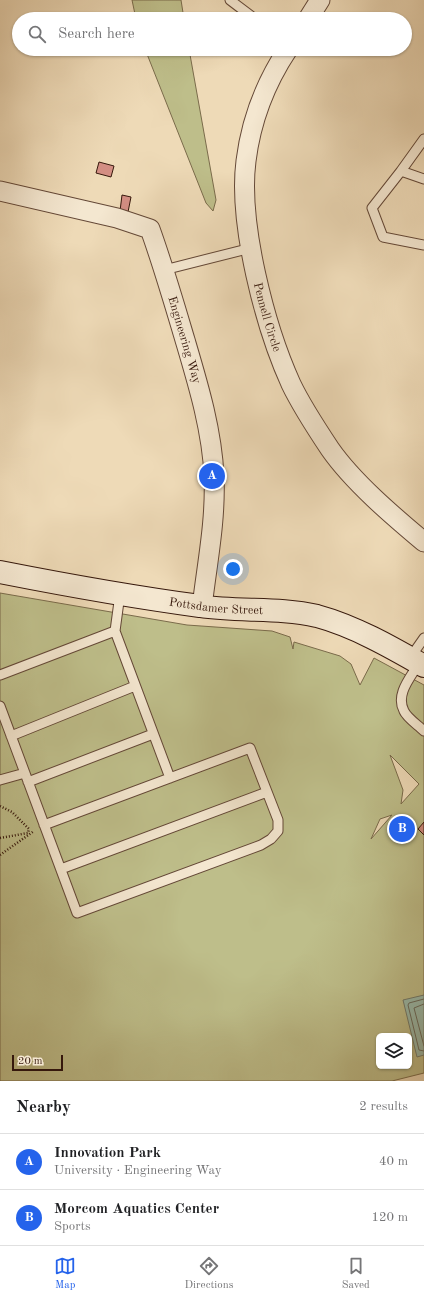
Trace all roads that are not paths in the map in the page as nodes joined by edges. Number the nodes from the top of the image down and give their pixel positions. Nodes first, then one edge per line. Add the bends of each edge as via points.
1 (230, 0) edge
2 (320, 0) edge
3 (246, 12) edge
4 (312, 12) edge
5 (284, 56) edge
6 (424, 139) edge
7 (401, 171) junction
8 (424, 179) edge
9 (0, 191) edge
10 (424, 245) edge
11 (252, 248) junction
12 (164, 270) junction
13 (424, 542) edge
14 (0, 572) edge
15 (120, 594) junction
16 (202, 607) junction
17 (115, 631) junction
18 (424, 638) edge
19 (418, 662) edge
20 (0, 675) edge
21 (135, 686) junction
22 (0, 706) edge
23 (424, 731) edge
24 (153, 734) junction
25 (11, 736) junction
26 (25, 773) junction
27 (170, 778) junction
28 (0, 780) edge
29 (28, 782) junction
30 (267, 792) junction
31 (44, 825) junction
32 (61, 869) junction

1 - 3 lane
2 - 4 street
5 - 11 street, Pennell Circle via 267,86 251,134 246,162 244,189
6 - 7 lane
7 - 8 lane
7 - 10 lane via 372,208 383,237
9 - 12 street, Engineering Way via 117,218 150,229
11 - 12 lane
11 - 13 street, Pennell Circle via 276,345 292,385 312,421 331,450 358,481
12 - 16 street, Engineering Way via 206,419 211,446 214,504
14 - 15 street, Pottsdamer Street
15 - 16 street, Pottsdamer Street
15 - 17 lane
16 - 19 street, Pottsdamer Street via 317,616 349,628
17 - 20 lane
17 - 21 lane
18 - 19 lane
19 - 23 lane via 401,693 401,704 404,712
21 - 24 lane
21 - 25 lane
22 - 25 lane
24 - 27 lane
24 - 29 lane
25 - 26 lane
26 - 28 lane
26 - 29 lane
27 - 30 lane via 250,748
27 - 31 lane
29 - 31 lane
30 - 32 lane
30 - 32 lane via 278,820 278,832 261,845 77,913
31 - 32 lane

